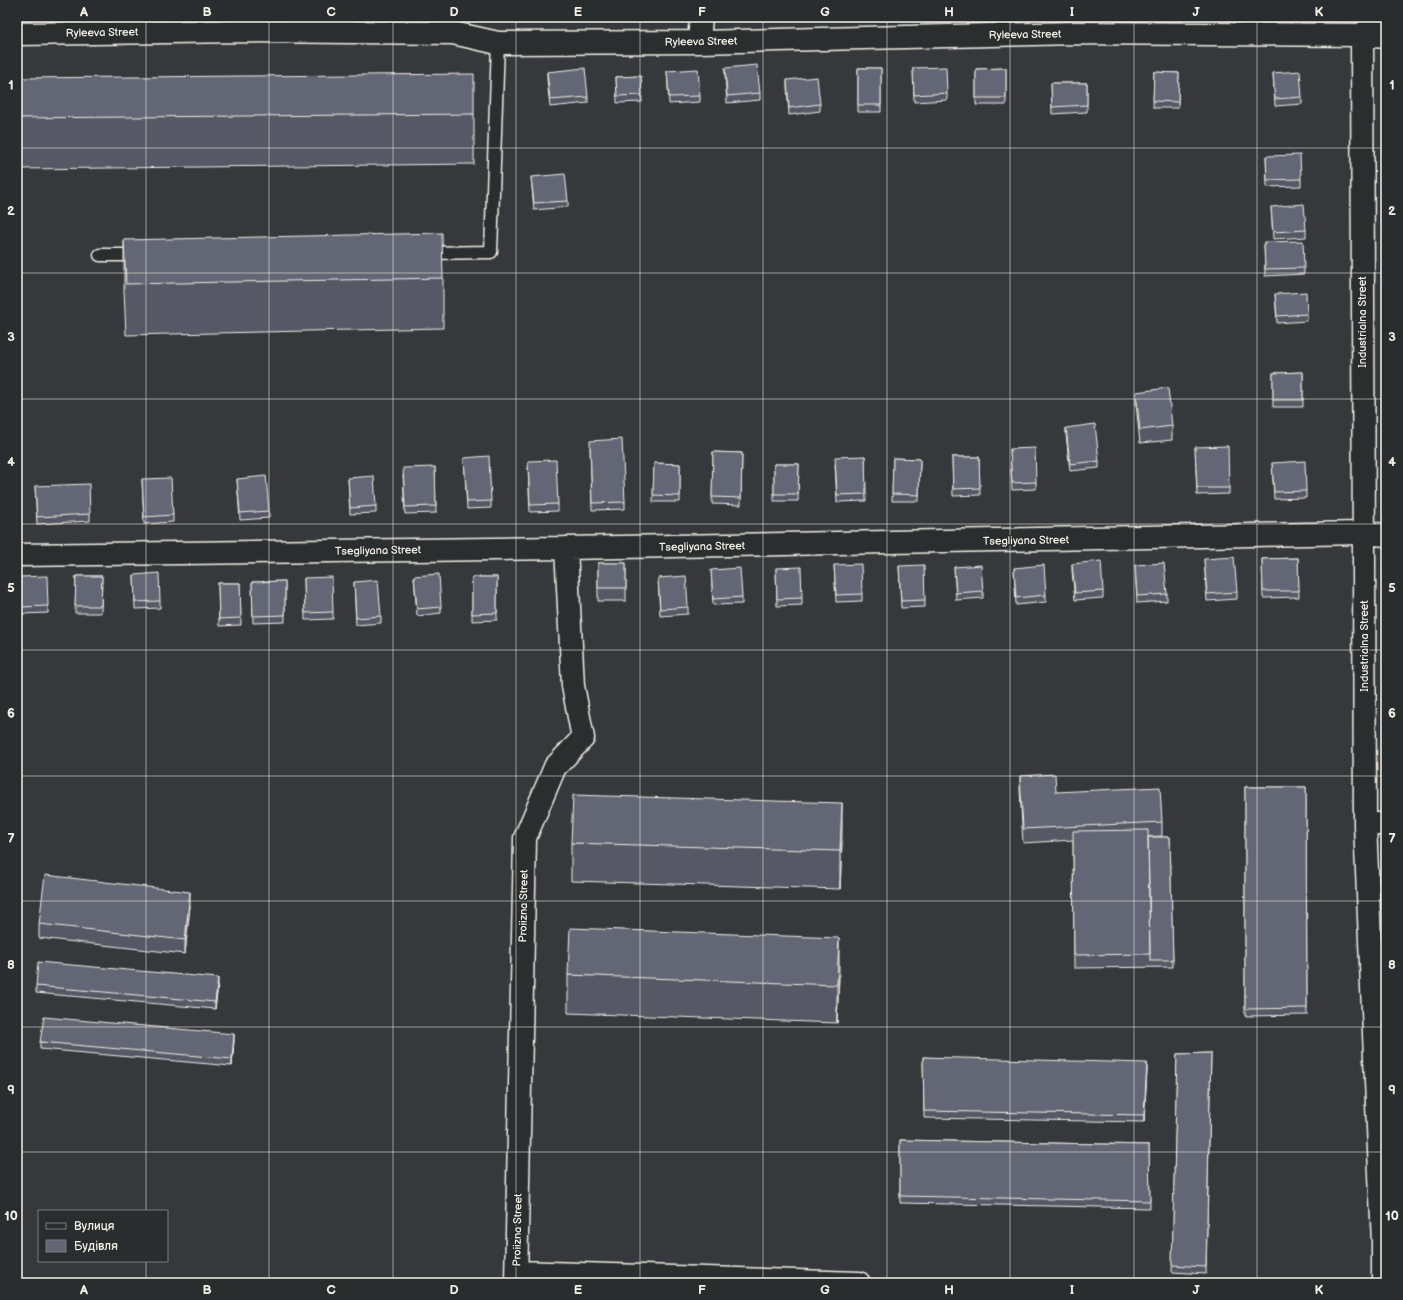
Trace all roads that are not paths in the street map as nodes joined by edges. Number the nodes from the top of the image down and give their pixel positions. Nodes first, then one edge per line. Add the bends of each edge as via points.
1 (701, 17) edge
2 (1380, 17) edge
3 (454, 25) edge
4 (1078, 25) edge
5 (17, 34) edge
6 (1362, 35) junction
7 (1386, 37) edge
8 (699, 42) junction
9 (498, 43) junction
10 (411, 253) edge
11 (156, 254) edge
12 (100, 255) dead end
13 (1363, 533) junction
14 (1386, 535) edge
15 (566, 548) junction
16 (17, 555) edge
17 (1376, 824) edge
18 (1385, 1243) edge
19 (517, 1278) edge
20 (859, 1283) edge
21 (1383, 1283) edge

1 - 8 street
2 - 6 street
3 - 5 street, Ryleeva Street
3 - 9 street, Ryleeva Street
4 - 6 street, Ryleeva Street
4 - 8 street, Ryleeva Street
6 - 7 street, Ryleeva Street
6 - 13 street, Industrialna Street
8 - 9 street, Ryleeva Street
9 - 10 lane via 491,252
11 - 12 lane
13 - 14 street, Tsegliyana Street
13 - 15 street, Tsegliyana Street
13 - 17 street, Industrialna Street
15 - 16 street, Tsegliyana Street
15 - 19 street, Proiizna Street via 574,686 583,738 555,768 525,838
17 - 18 street, Industrialna Street
18 - 21 street, Industrialna Street
19 - 20 street

